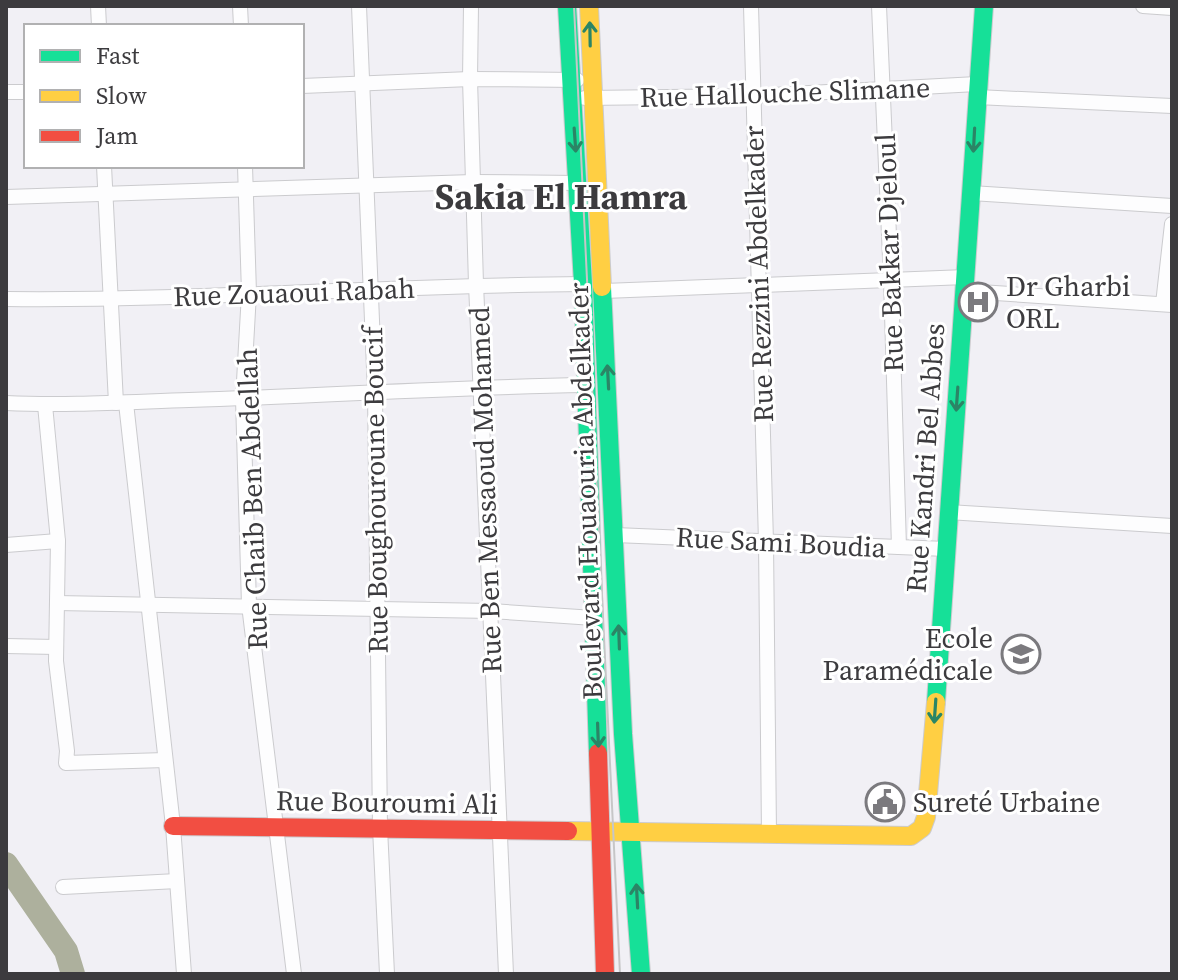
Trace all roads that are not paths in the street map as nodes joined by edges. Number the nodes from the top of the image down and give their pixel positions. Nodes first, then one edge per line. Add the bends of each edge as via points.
1 (359, 6) edge
2 (471, 6) edge
3 (567, 6) edge
4 (589, 6) edge
5 (751, 6) edge
6 (879, 6) edge
7 (984, 6) edge
8 (1143, 6) edge
9 (1172, 8) edge
10 (470, 79) junction
11 (571, 80) junction
12 (362, 82) junction
13 (304, 86) edge
14 (592, 88) junction
15 (882, 91) junction
16 (977, 91) junction
17 (752, 96) junction
18 (572, 99) junction
19 (1172, 106) edge
20 (104, 168) edge
21 (245, 168) edge
22 (473, 182) junction
23 (578, 183) junction
24 (368, 184) junction
25 (245, 190) junction
26 (971, 193) junction
27 (104, 195) junction
28 (6, 197) edge
29 (1172, 206) edge
30 (1172, 224) edge
31 (891, 281) junction
32 (476, 284) junction
33 (583, 284) junction
34 (965, 284) junction
35 (759, 287) junction
36 (371, 290) junction
37 (604, 291) junction
38 (249, 293) junction
39 (6, 299) edge
40 (111, 300) junction
41 (1168, 304) edge
42 (585, 385) junction
43 (481, 387) junction
44 (375, 393) junction
45 (243, 399) junction
46 (6, 403) edge
47 (121, 403) junction
48 (45, 405) junction
49 (948, 512) junction
50 (1172, 526) edge
51 (615, 535) junction
52 (58, 541) junction
53 (766, 542) junction
54 (6, 545) edge
55 (899, 547) junction
56 (946, 549) junction
57 (57, 603) junction
58 (146, 605) junction
59 (249, 605) junction
60 (378, 609) junction
61 (491, 611) junction
62 (594, 618) junction
63 (6, 646) edge
64 (56, 647) junction
65 (165, 760) junction
66 (173, 826) junction
67 (380, 828) junction
68 (277, 829) junction
69 (500, 831) junction
70 (601, 833) junction
71 (632, 833) junction
72 (769, 834) junction
73 (177, 881) junction
74 (63, 887) dead end
75 (184, 974) edge
76 (294, 974) edge
77 (387, 974) edge
78 (506, 974) edge
79 (605, 974) edge
80 (641, 974) edge

1 - 12 street, Rue Boughouroune Boucif
2 - 10 street, Rue Ben Messaoud Mohamed
3 - 11 main road, Boulevard Houaouria Abdelkader
14 -> 4 main road, Boulevard Houaouria Abdelkader
5 - 17 street, Rue Rezzini Abdelkader
6 - 15 street, Rue Bakkar Djeloul
7 - 16 main road, Rue Kandri Bel Abbes
8 - 9 street
10 - 11 street
10 - 12 street
10 - 22 street, Rue Ben Messaoud Mohamed
11 - 14 street
11 - 18 main road, Boulevard Houaouria Abdelkader
12 - 13 street
12 - 24 street, Rue Boughouroune Boucif
14 - 17 street, Rue Hallouche Slimane
14 - 18 street
14 - 37 main road, Boulevard Houaouria Abdelkader
15 - 16 street, Rue Hallouche Slimane
15 - 17 street, Rue Hallouche Slimane
15 - 31 street, Rue Bakkar Djeloul
16 - 19 street, Rue Hallouche Slimane
16 -> 26 main road, Rue Kandri Bel Abbes
17 - 35 street, Rue Rezzini Abdelkader
18 -> 23 main road, Boulevard Houaouria Abdelkader
20 - 27 street
21 - 25 street, Rue Chaib Ben Abdellah
22 - 23 street
22 - 24 street
22 - 32 street, Rue Ben Messaoud Mohamed
23 - 33 main road, Boulevard Houaouria Abdelkader
24 - 25 street
24 - 36 street, Rue Boughouroune Boucif
25 - 27 street
25 - 38 street, Rue Chaib Ben Abdellah
26 - 29 street
26 - 34 main road, Rue Kandri Bel Abbes
27 - 28 street
27 - 40 street
30 - 41 street
31 - 34 street
31 - 35 street
31 - 55 street, Rue Bakkar Djeloul
32 - 33 street, Rue Zouaoui Rabah
32 - 36 street, Rue Zouaoui Rabah
32 - 43 street, Rue Ben Messaoud Mohamed
33 - 42 main road, Boulevard Houaouria Abdelkader
34 - 41 street
34 -> 49 main road, Rue Kandri Bel Abbes
35 - 37 street
35 - 53 street, Rue Rezzini Abdelkader
36 - 38 street, Rue Zouaoui Rabah
36 - 44 street, Rue Boughouroune Boucif
51 -> 37 main road, Boulevard Houaouria Abdelkader
38 - 40 street, Rue Zouaoui Rabah
38 - 45 street, Rue Chaib Ben Abdellah
39 - 40 street, Rue Zouaoui Rabah
40 - 47 street
42 - 43 street
42 - 62 main road, Boulevard Houaouria Abdelkader
43 - 44 street
43 - 61 street, Rue Ben Messaoud Mohamed
44 - 45 street
44 - 60 street, Rue Boughouroune Boucif
45 - 47 street
45 - 59 street, Rue Chaib Ben Abdellah
46 - 48 street
47 - 48 street
47 - 58 street
48 - 52 street
49 - 50 street
49 - 56 main road, Rue Kandri Bel Abbes
51 - 53 street, Rue Sami Boudia
71 -> 51 main road, Boulevard Houaouria Abdelkader
52 - 54 street
52 - 57 street
53 - 55 street, Rue Sami Boudia
53 - 72 street, Rue Rezzini Abdelkader
55 - 56 street, Rue Sami Boudia
56 -> 72 main road, Rue Kandri Bel Abbes via 927,821 921,831 911,836
57 - 58 street
57 - 64 street
58 - 59 street
58 - 65 street
59 - 60 street
59 - 68 street, Rue Chaib Ben Abdellah
60 - 61 street
60 - 67 street, Rue Boughouroune Boucif
61 - 62 street
61 - 69 street, Rue Ben Messaoud Mohamed
62 -> 70 main road, Boulevard Houaouria Abdelkader
63 - 64 street
64 - 65 street via 66,763
65 - 66 street
66 - 68 main road, Rue Bouroumi Ali
66 - 73 street
67 - 68 main road, Rue Bouroumi Ali
67 - 69 main road, Rue Bouroumi Ali
67 - 77 street, Rue Boughouroune Boucif
68 - 76 street, Rue Chaib Ben Abdellah
69 - 70 main road, Rue Bouroumi Ali
69 - 78 street, Rue Ben Messaoud Mohamed
70 - 71 main road, Rue Kandri Bel Abbes
70 - 79 main road, Boulevard Houaouria Abdelkader
71 - 72 main road, Rue Kandri Bel Abbes
80 -> 71 main road, Boulevard Houaouria Abdelkader
73 - 74 street
73 - 75 street

